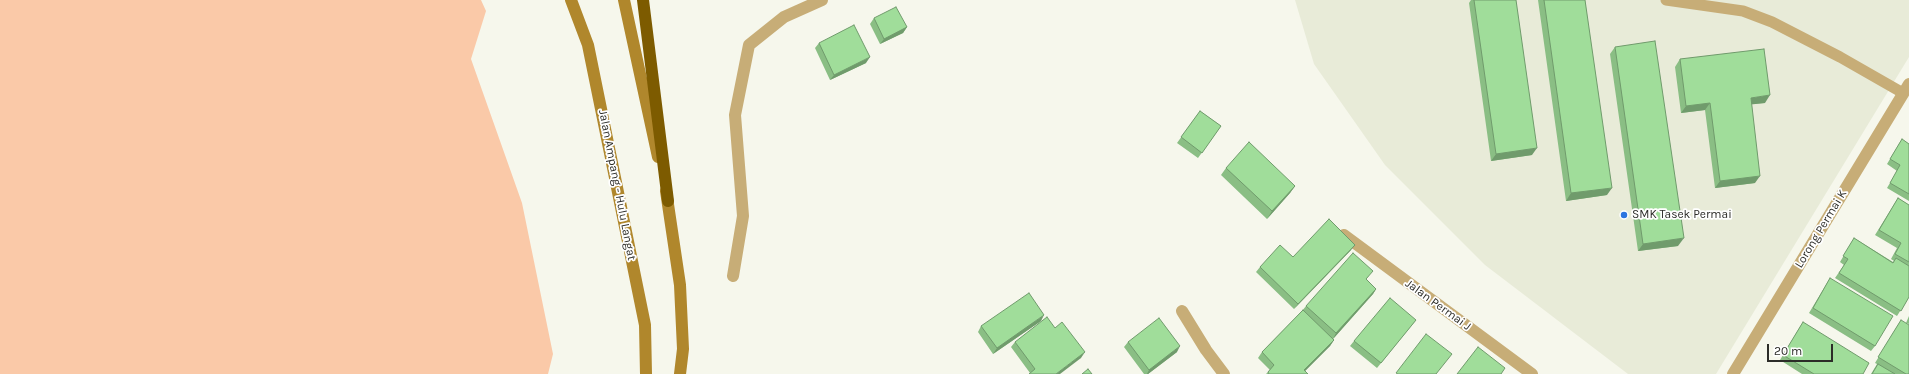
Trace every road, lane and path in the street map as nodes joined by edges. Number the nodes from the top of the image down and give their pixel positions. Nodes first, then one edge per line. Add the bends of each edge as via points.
1 (571, 0) edge
2 (624, 0) edge
3 (643, 0) edge
4 (822, 0) edge
5 (1666, 0) edge
6 (1906, 89) edge
7 (668, 201) junction
8 (1344, 235) edge
9 (733, 276) dead end
10 (1182, 311) dead end
11 (646, 374) edge
12 (680, 374) edge
13 (1224, 374) edge
14 (1532, 374) edge
15 (1734, 374) edge

1 - 11 street, Jalan Ampang - Hulu Langat via 588,45 642,309 645,325
2 - 7 street
3 - 7 highway
4 - 9 street via 784,17 749,45 735,115 743,216
5 - 6 lane via 1743,11 1772,22
6 - 15 street, Lorong Permai K
7 - 12 street via 680,285 683,349
8 - 14 street, Jalan Permai J
10 - 13 street

